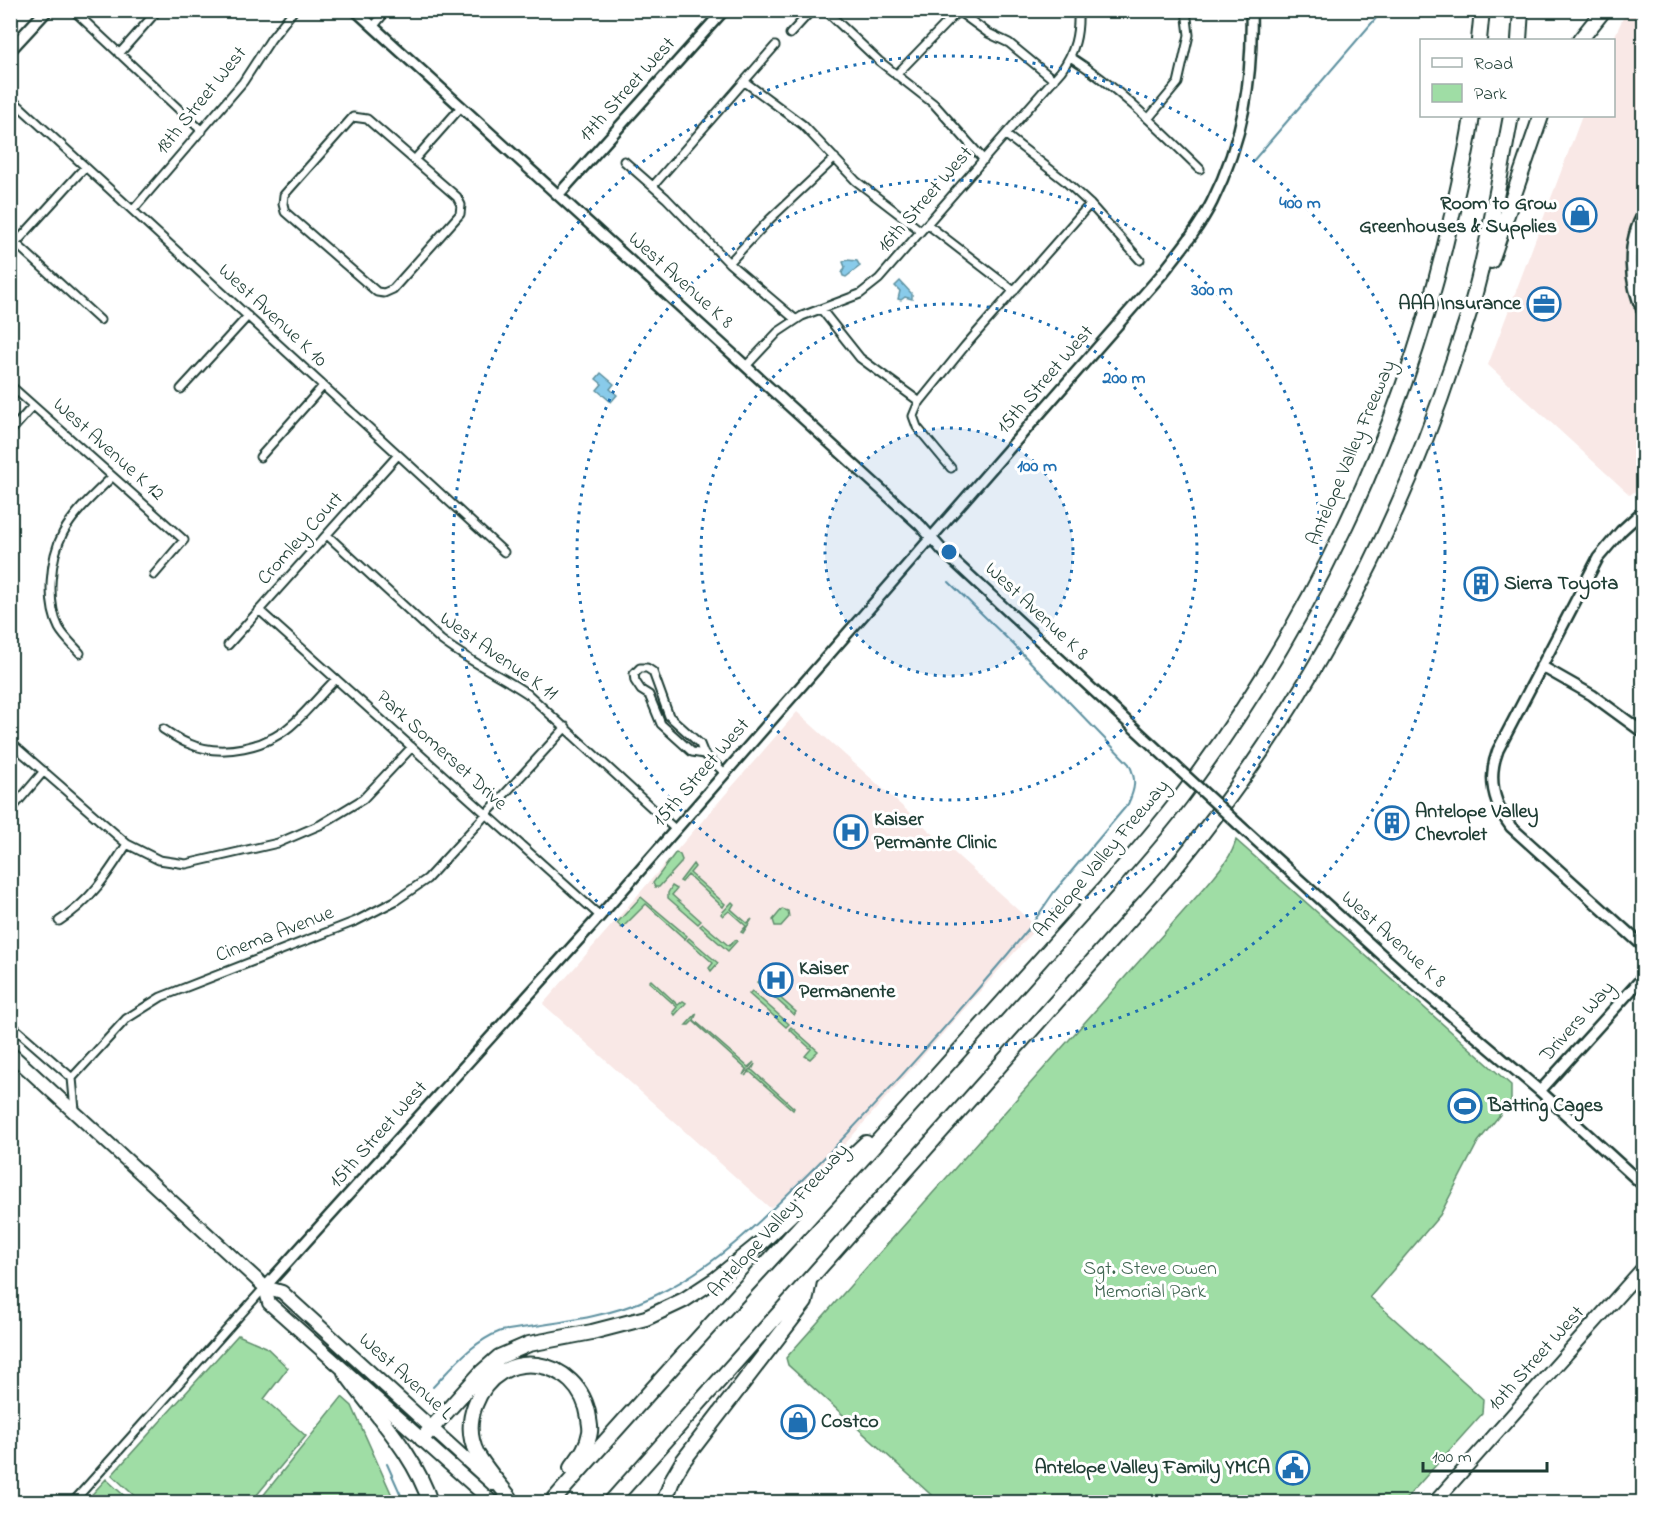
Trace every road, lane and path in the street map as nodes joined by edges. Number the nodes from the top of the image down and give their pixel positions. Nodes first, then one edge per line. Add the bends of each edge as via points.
1 (47, 10) edge
2 (73, 10) edge
3 (158, 10) edge
4 (294, 10) edge
5 (355, 10) edge
6 (387, 10) edge
7 (724, 10) edge
8 (812, 10) edge
9 (825, 10) edge
10 (1078, 10) edge
11 (1186, 10) edge
12 (1251, 10) edge
13 (1482, 10) edge
14 (1521, 10) edge
15 (1604, 10) edge
16 (959, 11) edge
17 (373, 27) junction
18 (790, 34) dead end
19 (1479, 39) edge
20 (1519, 39) edge
21 (1581, 39) edge
22 (775, 46) dead end
23 (10, 50) edge
24 (119, 54) junction
25 (1072, 58) junction
26 (896, 75) junction
27 (1054, 80) junction
28 (745, 82) junction
29 (17, 104) dead end
30 (462, 106) junction
31 (1472, 117) edge
32 (1511, 117) edge
33 (1541, 117) edge
34 (1148, 119) junction
35 (202, 131) junction
36 (1006, 135) junction
37 (835, 158) junction
38 (415, 159) junction
39 (984, 160) junction
40 (624, 161) dead end
41 (85, 167) junction
42 (1200, 169) dead end
43 (652, 186) junction
44 (559, 194) junction
45 (1090, 204) junction
46 (133, 210) junction
47 (1644, 212) edge
48 (927, 224) junction
49 (921, 231) junction
50 (13, 241) edge
51 (1140, 260) dead end
52 (729, 263) junction
53 (1014, 291) junction
54 (1476, 291) junction
55 (821, 309) junction
56 (1644, 314) edge
57 (248, 316) junction
58 (100, 320) dead end
59 (796, 320) junction
60 (746, 366) junction
61 (10, 385) edge
62 (323, 386) junction
63 (181, 389) dead end
64 (920, 402) junction
65 (33, 406) junction
66 (10, 432) edge
67 (398, 455) junction
68 (260, 457) dead end
69 (951, 468) dead end
70 (112, 477) junction
71 (1644, 510) edge
72 (327, 535) junction
73 (932, 538) junction
74 (504, 552) dead end
75 (154, 575) dead end
76 (259, 610) junction
77 (228, 645) dead end
78 (80, 653) dead end
79 (1540, 666) junction
80 (336, 679) junction
81 (660, 688) junction
82 (650, 695) junction
83 (566, 727) junction
84 (164, 729) dead end
85 (1644, 733) edge
86 (10, 742) edge
87 (412, 747) junction
88 (704, 754) junction
89 (44, 771) junction
90 (725, 773) junction
91 (10, 811) edge
92 (488, 815) junction
93 (676, 830) junction
94 (128, 844) junction
95 (600, 916) junction
96 (59, 921) dead end
97 (1644, 947) edge
98 (1644, 976) edge
99 (10, 1024) edge
100 (10, 1053) edge
101 (72, 1078) junction
102 (1540, 1091) junction
103 (75, 1110) junction
104 (902, 1116) junction
105 (1644, 1186) edge
106 (1644, 1267) edge
107 (809, 1280) junction
108 (266, 1287) junction
109 (345, 1372) junction
110 (432, 1428) junction
111 (422, 1439) junction
112 (615, 1499) edge
113 (512, 1500) edge
114 (73, 1503) edge
115 (430, 1503) edge
116 (492, 1503) edge
117 (543, 1503) edge
118 (552, 1503) edge
119 (664, 1503) edge
120 (1435, 1503) edge

1 - 23 main road
2 - 24 street
3 - 24 street
4 - 35 street, 18th Street West
5 - 17 street, West Avenue K 8
6 - 17 street
7 - 44 street, 17th Street West
8 - 18 street
9 - 26 street
10 - 25 street, 16th Street West via 1079,30
11 - 34 street via 1189,35 1178,83
12 - 73 street, 15th Street West via 1252,52 1244,115 1233,156 1211,204 1162,274
13 - 19 highway
14 - 20 highway
15 - 21 highway
16 - 26 street
16 - 27 street via 1009,43
17 - 30 street, West Avenue K 8
22 - 28 street
24 - 35 street
25 - 27 street, 16th Street West
25 - 34 street
26 - 39 street via 934,104
27 - 36 street, 16th Street West
28 - 37 street via 803,125
28 - 43 street
29 - 41 street, West Avenue K 10
30 - 38 street
30 - 44 street, West Avenue K 8
31 - 104 highway, Antelope Valley Freeway via 1443,254 1400,395 1360,493 1304,608 1255,689 1179,799 1130,860
32 - 54 highway
33 - 54 highway via 1488,271
34 - 42 street
35 - 46 street, 18th Street West
36 - 39 street, 16th Street West
36 - 45 street
37 - 49 street via 856,181
37 - 52 street
38 - 38 street via 367,119 353,117 284,195 285,212 377,292 384,293 393,289 460,214 457,197
39 - 48 street, 16th Street West
40 - 43 street
41 - 46 street, West Avenue K 10
41 - 50 street
43 - 52 street
44 - 60 street, West Avenue K 8
45 - 51 street
45 - 53 street
46 - 57 street, West Avenue K 10
47 - 56 street via 1631,251 1631,276
48 - 49 street, 16th Street West
48 - 53 street
49 - 55 street, 16th Street West via 879,279 860,294
50 - 58 street
52 - 59 street
53 - 64 street
54 - 107 highway via 1436,413 1373,562 1337,631 1251,770 1171,873
55 - 59 street, 16th Street West
55 - 64 street via 860,358
57 - 62 street, West Avenue K 10
57 - 63 street
59 - 60 street, 16th Street West via 778,332
60 - 73 street, West Avenue K 8
61 - 65 street, West Avenue K 12
62 - 67 street, West Avenue K 10
62 - 68 street
64 - 69 street via 913,416 917,427
65 - 66 street
65 - 70 street, West Avenue K 12
67 - 72 street, Cromley Court
67 - 74 street, West Avenue K 10
70 - 75 street, West Avenue K 12 via 184,540
70 - 78 street via 79,510 63,533 51,578 51,601 59,627
71 - 79 street via 1599,558
72 - 76 street, Cromley Court
72 - 83 street, West Avenue K 11 via 441,640 461,656 528,694
73 - 90 street, 15th Street West
73 - 102 street, West Avenue K 8, bridge via 1238,824 1413,983
76 - 77 street, Cromley Court
76 - 80 street, Park Somerset Drive
79 - 85 street via 1592,695
79 - 97 street via 1494,759 1494,798 1510,827
80 - 84 street via 294,724 257,745 210,749 188,744
80 - 87 street, Park Somerset Drive
81 - 82 street
81 - 82 street via 653,672 647,668 637,671 635,681 640,690
81 - 88 street via 669,716 700,744
82 - 88 street via 661,724 692,752
83 - 92 street, Cinema Avenue
83 - 93 street, West Avenue K 11
86 - 89 street
87 - 92 street, Park Somerset Drive
87 - 94 street via 363,799 320,825 278,843 186,864 159,860
88 - 90 street
89 - 91 street
89 - 94 street
90 - 93 street, 15th Street West
92 - 95 street, Park Somerset Drive
92 - 101 street, Cinema Avenue via 427,879 395,901 356,921 161,997 126,1019
93 - 95 street, 15th Street West
94 - 96 street via 103,883 77,910
95 - 108 street, 15th Street West
98 - 102 street, Drivers Way
99 - 101 street
100 - 103 main road, West Avenue L
101 - 103 street
102 - 105 street, West Avenue K 8
103 - 108 main road, West Avenue L
104 - 110 highway via 871,1138 716,1279 646,1318 529,1344 499,1357
104 - 118 highway, Antelope Valley Freeway
106 - 120 main road, 10th Street West
107 - 112 highway
107 - 119 highway via 805,1302 683,1461
108 - 109 main road, West Avenue L via 269,1303
108 - 110 main road, West Avenue L via 282,1292
108 - 114 street, 15th Street West
109 - 111 main road, West Avenue L
109 - 115 highway via 408,1453
110 - 111 highway
110 - 113 main road, West Avenue L
111 - 116 main road, West Avenue L
113 - 117 highway via 477,1453 470,1430 472,1413 479,1394 500,1371 529,1363 567,1378 581,1394 591,1430 584,1450

